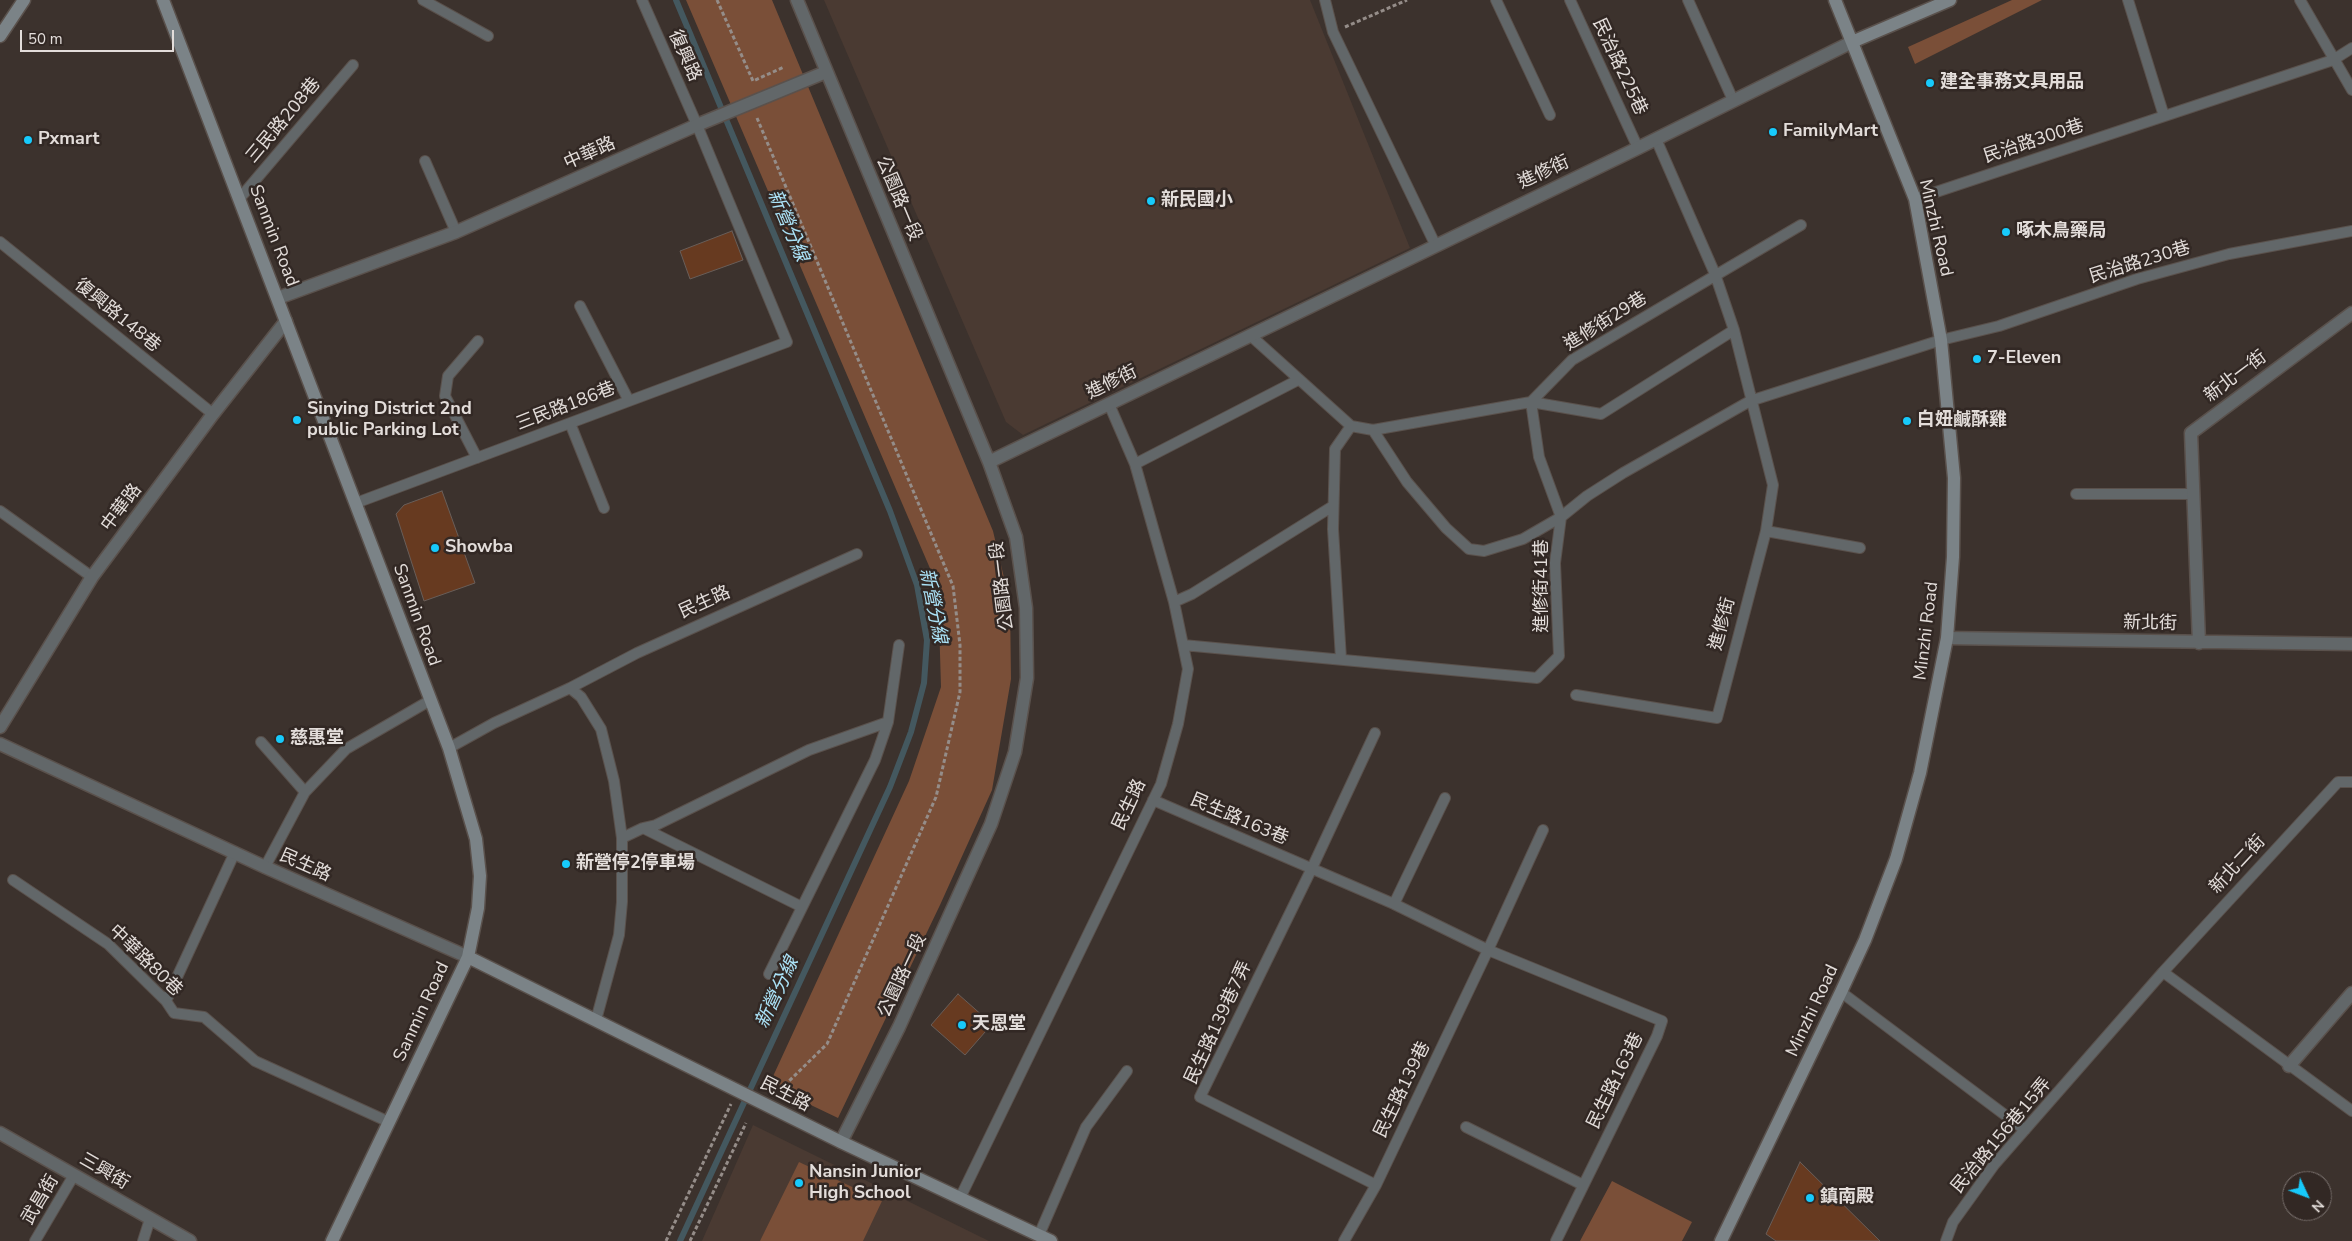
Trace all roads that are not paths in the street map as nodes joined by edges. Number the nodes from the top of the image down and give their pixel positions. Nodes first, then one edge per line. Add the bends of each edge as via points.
1 (24, 0) edge
2 (163, 0) edge
3 (423, 0) edge
4 (642, 0) edge
5 (797, 0) edge
6 (1325, 0) edge
7 (1496, 0) edge
8 (1570, 0) edge
9 (1688, 0) edge
10 (1835, 0) edge
11 (1950, 0) edge
12 (2128, 0) edge
13 (2300, 0) edge
14 (0, 36) edge
15 (488, 36) dead end
16 (1852, 42) junction
17 (2352, 48) edge
18 (2333, 60) junction
19 (353, 65) dead end
20 (826, 72) junction
21 (2352, 90) edge
22 (1732, 100) junction
23 (1550, 116) dead end
24 (2164, 116) junction
25 (697, 125) junction
26 (1656, 139) junction
27 (1638, 148) junction
28 (425, 162) dead end
29 (240, 198) junction
30 (1914, 199) junction
31 (1801, 225) dead end
32 (2352, 231) edge
33 (456, 232) junction
34 (0, 242) edge
35 (1435, 244) junction
36 (1715, 274) junction
37 (278, 298) junction
38 (580, 306) dead end
39 (2352, 313) edge
40 (286, 321) junction
41 (1734, 330) junction
42 (1250, 335) junction
43 (1941, 340) junction
44 (478, 341) dead end
45 (1298, 380) junction
46 (629, 401) junction
47 (1750, 401) junction
48 (1531, 402) junction
49 (1109, 404) junction
50 (213, 414) junction
51 (570, 423) junction
52 (1351, 426) junction
53 (1373, 430) junction
54 (477, 458) junction
55 (989, 462) junction
56 (1135, 464) junction
57 (2076, 494) dead end
58 (2194, 494) junction
59 (356, 503) junction
60 (1333, 506) junction
61 (604, 508) dead end
62 (0, 511) edge
63 (1561, 516) junction
64 (1766, 531) junction
65 (1860, 548) dead end
66 (857, 554) dead end
67 (92, 577) junction
68 (1174, 602) junction
69 (1947, 638) junction
70 (2199, 643) junction
71 (2352, 644) edge
72 (898, 645) dead end
73 (1183, 645) junction
74 (1341, 659) junction
75 (570, 688) junction
76 (1576, 695) dead end
77 (429, 701) junction
78 (888, 722) junction
79 (0, 726) edge
80 (1374, 734) dead end
81 (261, 742) dead end
82 (0, 744) edge
83 (449, 748) junction
84 (2352, 782) edge
85 (305, 792) junction
86 (1445, 798) dead end
87 (1153, 800) junction
88 (644, 828) junction
89 (1543, 830) dead end
90 (622, 838) junction
91 (235, 852) junction
92 (265, 867) junction
93 (1312, 868) junction
94 (13, 880) dead end
95 (1394, 904) junction
96 (802, 907) junction
97 (1488, 950) junction
98 (468, 957) junction
99 (2163, 972) junction
100 (769, 974) dead end
101 (1841, 992) junction
102 (2352, 993) edge
103 (166, 1001) junction
104 (596, 1020) junction
105 (2289, 1066) junction
106 (1126, 1071) dead end
107 (2070, 1079) joint
108 (2352, 1111) edge
109 (389, 1122) junction
110 (1466, 1127) dead end
111 (2025, 1130) junction
112 (0, 1133) edge
113 (841, 1142) junction
114 (74, 1176) junction
115 (1376, 1185) junction
116 (1583, 1185) junction
117 (960, 1198) junction
118 (150, 1219) junction
119 (1039, 1235) junction
120 (35, 1241) edge
121 (143, 1241) edge
122 (190, 1241) edge
123 (332, 1241) edge
124 (1051, 1241) edge
125 (1344, 1241) edge
126 (1556, 1241) edge
127 (1721, 1241) edge
128 (1946, 1241) edge

1 - 14 street
2 - 29 street, Sanmin Road
3 - 15 lane
4 - 25 lane, 復興路
5 - 20 street, 公園路一段
6 - 35 lane via 1334,32
7 - 23 lane
8 - 27 lane, 民治路225巷
9 - 22 lane
10 - 16 street, Minzhi Road
11 - 16 street
12 - 24 lane
13 - 18 lane
16 - 22 street, 進修街
16 - 30 street, Minzhi Road
17 - 18 lane, 民治路300巷
18 - 21 lane
18 - 24 lane, 民治路300巷
19 - 29 lane, 三民路208巷
20 - 25 street, 中華路
20 - 55 street, 公園路一段
22 - 26 street, 進修街
24 - 30 lane, 民治路300巷
25 - 33 street, 中華路
25 - 46 lane, 三民路186巷 via 787,342
26 - 27 street, 進修街
26 - 36 lane
27 - 35 street, 進修街
28 - 33 lane
29 - 37 street, Sanmin Road
30 - 43 street, Minzhi Road
31 - 36 lane, 進修街29巷
32 - 43 lane, 民治路230巷 via 2229,254 2137,279 1999,326
33 - 37 street, 中華路
34 - 50 lane, 復興路148巷
35 - 42 street, 進修街
36 - 41 lane
36 - 48 lane, 進修街29巷 via 1572,360
37 - 40 street, Sanmin Road
38 - 46 lane
39 - 58 street, 新北一街 via 2191,433
40 - 50 street, 中華路
40 - 59 street, Sanmin Road
41 - 47 lane
41 - 48 lane via 1601,414
42 - 45 lane
42 - 49 street, 進修街
43 - 47 lane
43 - 69 street, Minzhi Road via 1954,478
44 - 54 lane via 448,376 445,396
45 - 52 lane
45 - 56 lane
46 - 51 lane, 三民路186巷
47 - 63 lane via 1623,473
47 - 64 lane, 進修街 via 1773,485
48 - 53 lane
48 - 63 lane, 進修街41巷 via 1539,456
49 - 55 street, 進修街
49 - 56 lane, 民生路
50 - 67 street, 中華路
51 - 54 lane, 三民路186巷
51 - 61 lane
52 - 53 lane
52 - 60 lane via 1335,449
53 - 63 lane via 1407,482 1446,528 1469,549 1484,551 1523,539
54 - 59 lane, 三民路186巷
55 - 113 street, 公園路一段 via 1016,537 1026,608 1027,678 1015,752 991,824 899,1027
56 - 68 lane, 民生路
57 - 58 lane
58 - 70 street, 新北一街
59 - 77 street, Sanmin Road
60 - 68 lane
60 - 74 lane
62 - 67 lane
63 - 74 lane, 進修街41巷 via 1555,563 1559,656 1537,678
64 - 65 lane
64 - 76 lane, 進修街 via 1716,718
66 - 75 lane, 民生路 via 637,653
67 - 79 street, 中華路
68 - 73 lane, 民生路
69 - 70 street, 新北街
69 - 101 street, Minzhi Road via 1920,773 1896,859
70 - 71 street, 新北街
72 - 78 lane
73 - 74 lane
73 - 87 lane, 民生路 via 1188,669 1178,724
75 - 83 lane, 民生路
75 - 90 lane via 582,697 602,729
77 - 83 street, Sanmin Road
77 - 85 lane via 346,749
78 - 88 lane via 809,750
78 - 96 lane via 875,760
80 - 93 lane
81 - 85 lane
82 - 91 street, 民生路
83 - 98 street, Sanmin Road via 476,839 480,876 478,908
84 - 99 lane, 新北二街 via 2338,782
85 - 92 lane
86 - 95 lane
87 - 93 lane, 民生路163巷
87 - 117 lane, 民生路
88 - 90 lane
88 - 96 lane
89 - 97 lane
90 - 104 lane via 619,935
91 - 92 street, 民生路
91 - 103 lane
92 - 98 street, 民生路
93 - 95 lane, 民生路163巷
93 - 115 lane, 民生路139巷7弄 via 1200,1097
94 - 103 lane, 中華路80巷 via 108,944
95 - 97 lane, 民生路163巷
96 - 100 lane
97 - 115 lane, 民生路139巷
97 - 116 lane, 民生路163巷 via 1662,1021
98 - 104 street, 民生路
98 - 109 street, Sanmin Road
99 - 105 lane
99 - 107 lane, 新北二街
101 - 111 lane
101 - 127 street, Minzhi Road
102 - 105 street
103 - 109 lane, 中華路80巷 via 174,1013 204,1017 255,1061
104 - 113 street, 民生路
105 - 108 lane
106 - 119 lane via 1086,1127
107 - 111 lane, 民治路156巷15弄
109 - 123 street, Sanmin Road
110 - 116 lane
111 - 128 lane, 民治路156巷15弄 via 1994,1165 1953,1222
112 - 114 street, 三興街
113 - 117 street, 民生路
114 - 118 street, 三興街
114 - 120 lane, 武昌街
115 - 125 lane, 民生路139巷
116 - 126 lane, 民生路163巷
117 - 119 street, 民生路
118 - 121 lane
118 - 122 street, 三興街
119 - 124 street, 民生路

